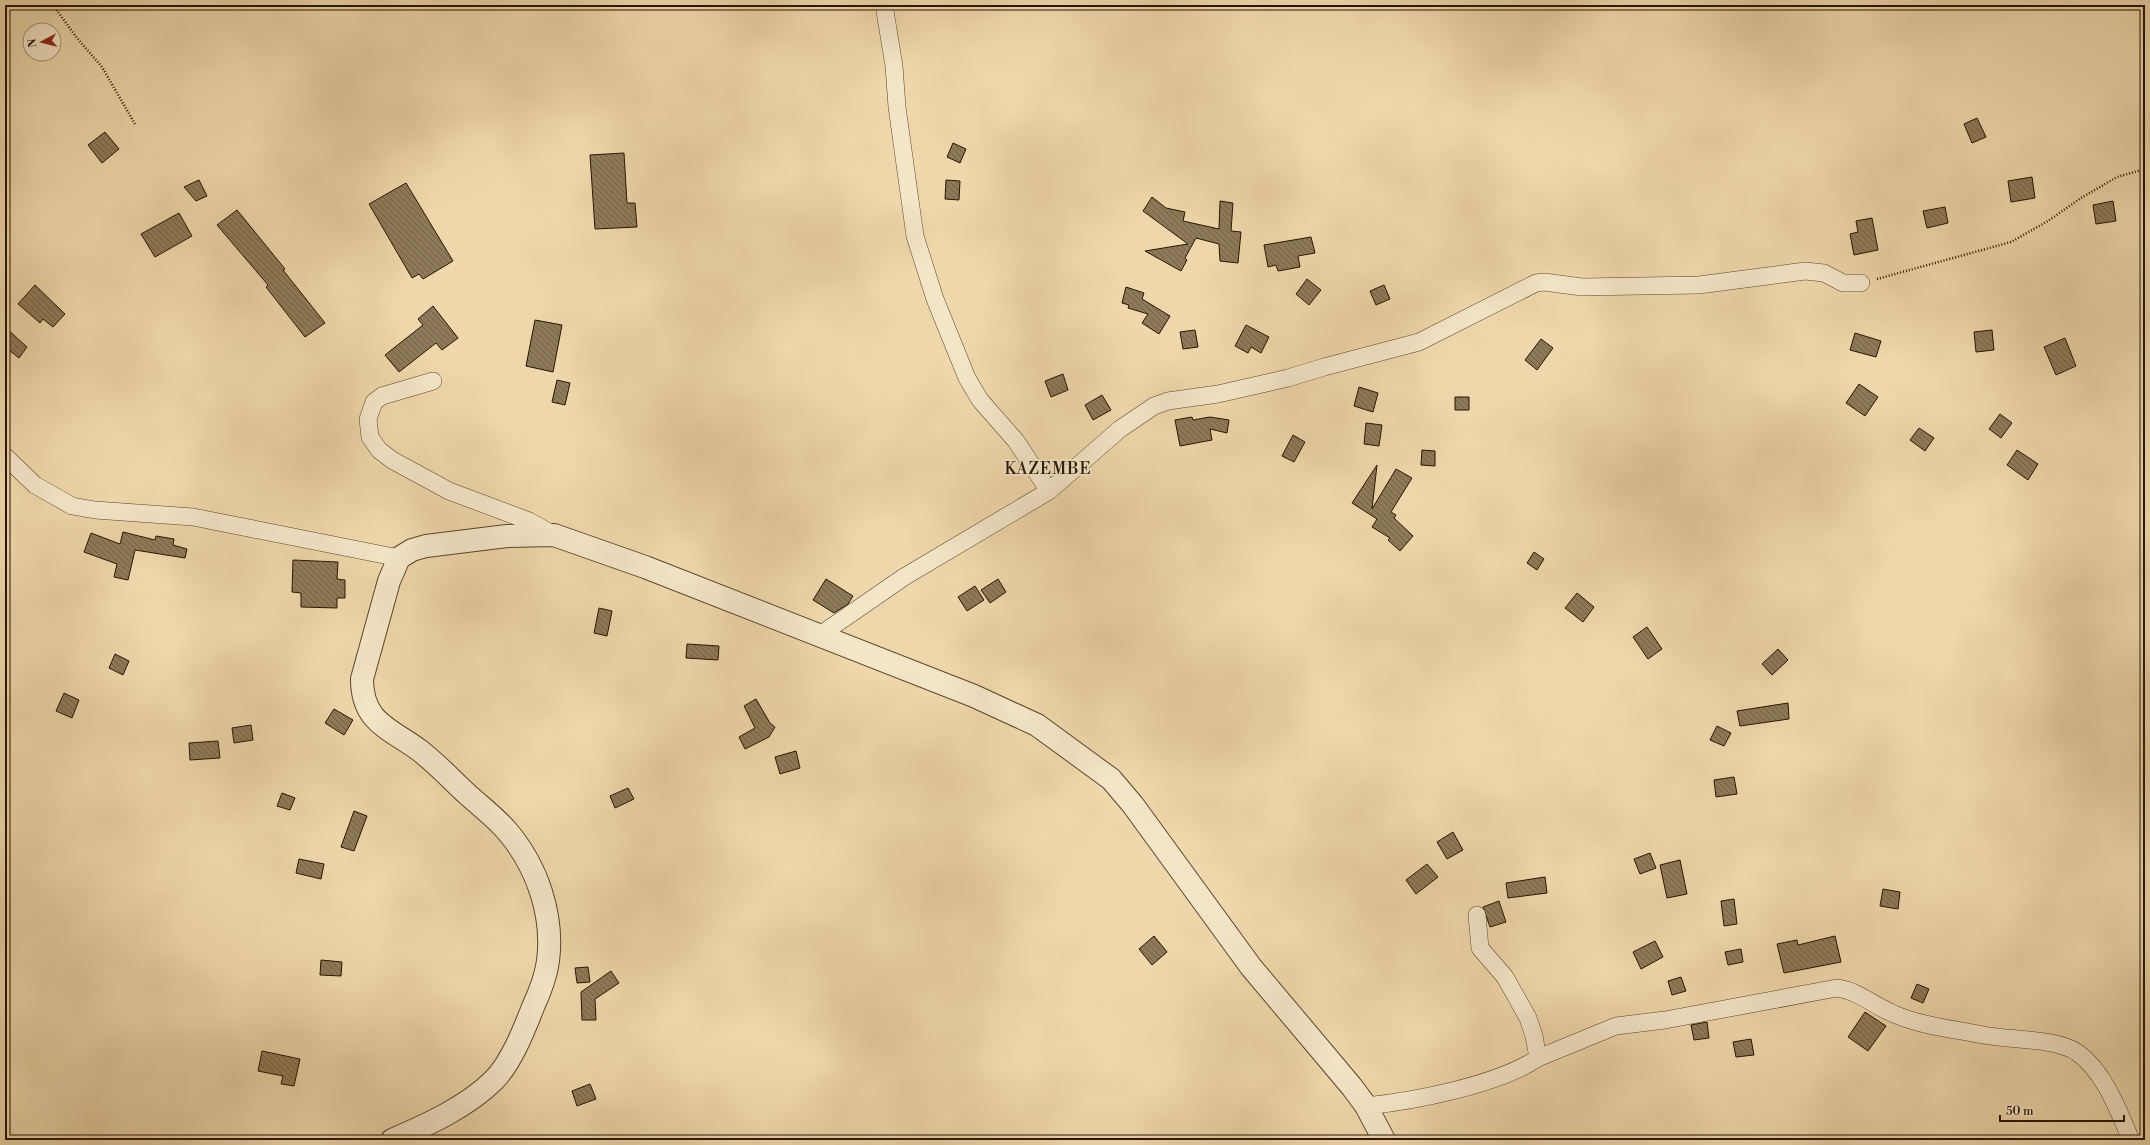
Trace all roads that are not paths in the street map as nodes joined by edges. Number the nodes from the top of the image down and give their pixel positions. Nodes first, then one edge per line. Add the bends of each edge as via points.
1 (884, 5) edge
2 (1861, 283) road end
3 (433, 381) dead end
4 (5, 456) edge
5 (1050, 491) junction
6 (554, 535) junction
7 (398, 558) junction
8 (820, 635) junction
9 (1477, 915) dead end
10 (1538, 1058) junction
11 (1366, 1106) junction
12 (392, 1140) edge
13 (1384, 1140) edge
14 (2132, 1140) edge

1 - 5 street via 915,236 935,299 951,343 980,400 1016,441
2 - 5 street via 1843,284 1824,273 1804,271 1699,285 1582,287 1536,283 1419,342 1324,366 1288,378 1218,394 1168,401 1154,406 1120,429
3 - 6 street via 382,396 374,402 368,419 370,437 379,450 392,460 449,491 529,521
4 - 7 street via 34,485 72,506 193,517
5 - 8 street via 904,577
6 - 7 street via 507,536 426,546
6 - 8 street via 645,567
7 - 12 street via 389,581 362,679 362,694 368,710 383,726 420,751 506,830 535,872 549,925 548,962 536,1002 519,1042 495,1079 477,1094 417,1131
8 - 11 street via 974,696 1037,725 1111,779 1133,804 1251,967
9 - 10 street via 1480,948 1505,976 1528,1018
10 - 11 street via 1520,1068 1484,1081 1410,1100
10 - 14 street via 1616,1026 1665,1020 1837,988 1849,990 1895,1015 1984,1035 2057,1045 2077,1052 2092,1065
11 - 13 street

